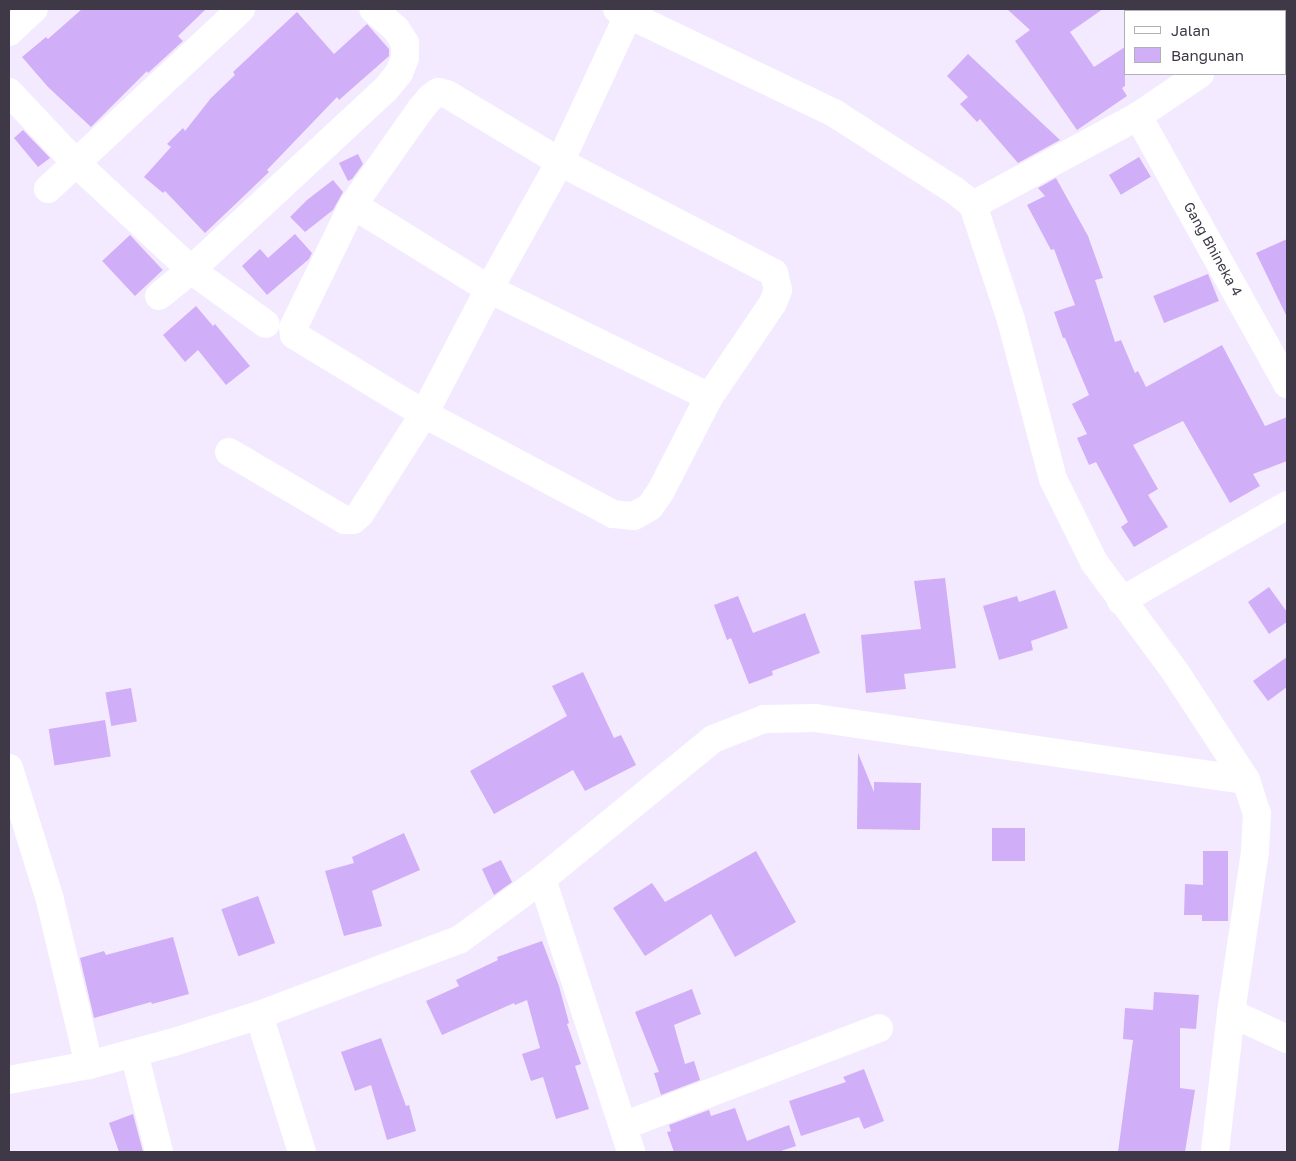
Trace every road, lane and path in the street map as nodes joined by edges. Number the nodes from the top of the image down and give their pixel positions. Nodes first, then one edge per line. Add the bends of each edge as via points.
1 (34, 9) edge
2 (241, 9) edge
3 (373, 9) edge
4 (625, 11) edge
5 (9, 32) edge
6 (1199, 75) edge
7 (9, 92) edge
8 (1138, 116) junction
9 (560, 162) junction
10 (76, 163) junction
11 (48, 190) dead end
12 (353, 205) junction
13 (973, 205) junction
14 (192, 270) junction
15 (489, 288) junction
16 (159, 296) dead end
17 (266, 324) dead end
18 (1279, 348) edge
19 (1287, 384) edge
20 (709, 397) junction
21 (424, 414) junction
22 (229, 452) dead end
23 (1287, 505) edge
24 (1121, 601) junction
25 (9, 768) edge
26 (1246, 780) junction
27 (542, 878) junction
28 (1231, 1013) junction
29 (259, 1015) junction
30 (879, 1028) dead end
31 (1287, 1039) edge
32 (134, 1053) junction
33 (89, 1065) junction
34 (9, 1080) edge
35 (623, 1126) junction
36 (159, 1152) edge
37 (302, 1152) edge
38 (631, 1152) edge
39 (1215, 1152) edge

1 - 5 street
2 - 10 street
3 - 14 street via 396,29 405,43 405,58 399,73 386,89
4 - 9 street
4 - 13 street via 834,113
6 - 8 street
7 - 10 street
8 - 13 street
8 - 18 street, Gang Bhineka 4
9 - 12 street via 447,94 438,92 420,110
9 - 15 street
9 - 20 street via 774,273 778,290 773,303
10 - 11 street
10 - 14 street
12 - 15 street
12 - 21 street via 292,331
13 - 24 street via 1011,320 1053,479 1094,562
14 - 16 street
14 - 17 street
15 - 20 street
15 - 21 street
18 - 19 street, Gang Bhineka 4
20 - 21 street via 661,491 650,507 634,516 613,514
21 - 22 street via 353,520 345,520
23 - 24 street
24 - 26 street via 1176,673
25 - 33 street via 50,900
26 - 27 street via 815,718 764,719 713,739
26 - 28 street via 1257,813 1255,852
27 - 29 street via 459,940
27 - 35 street
28 - 31 street
28 - 39 street
29 - 32 street
29 - 37 street
30 - 35 street
32 - 33 street
32 - 36 street
33 - 34 street
35 - 38 street

